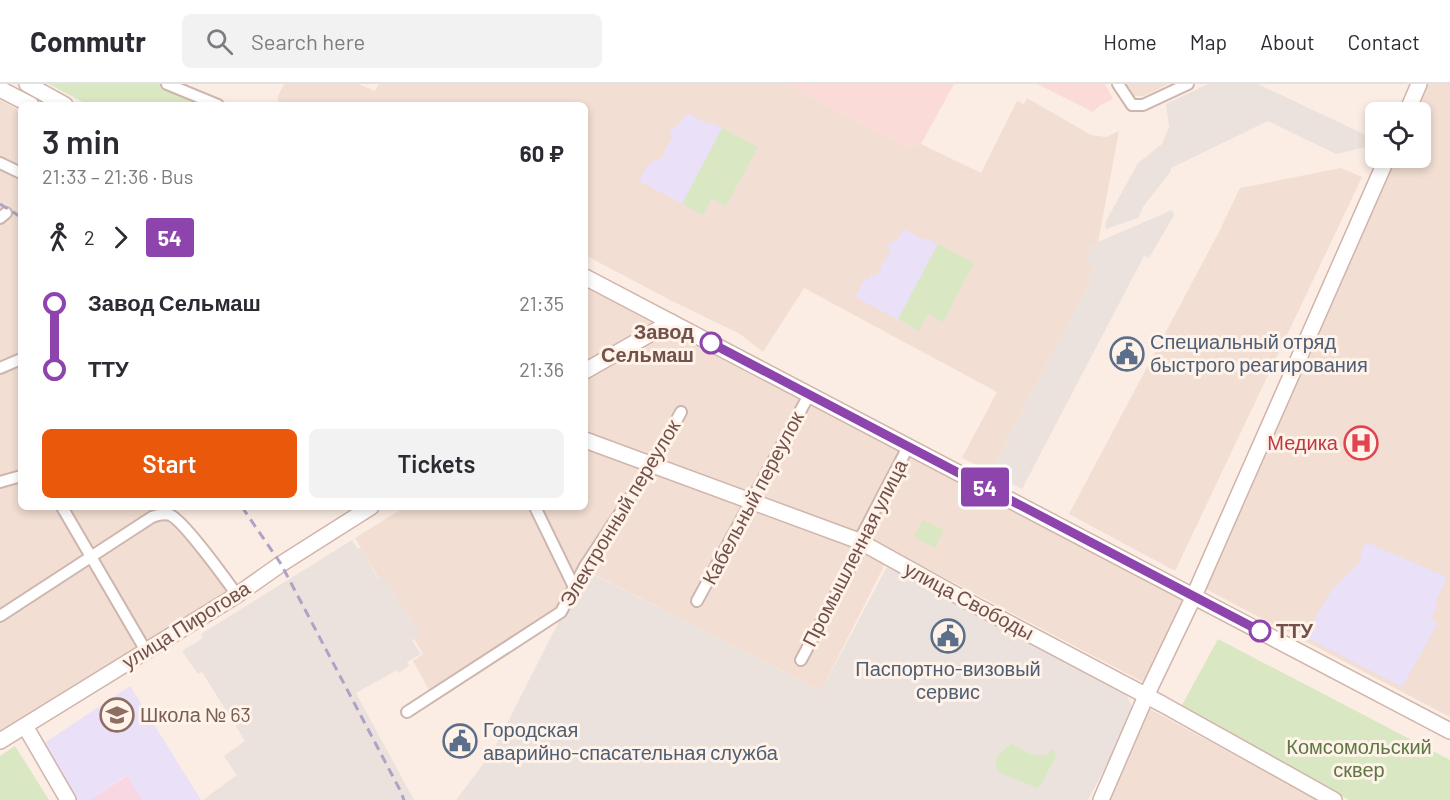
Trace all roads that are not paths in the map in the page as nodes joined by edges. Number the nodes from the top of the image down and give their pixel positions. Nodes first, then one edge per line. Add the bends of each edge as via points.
1 (27, 84) edge
2 (167, 84) edge
3 (1118, 84) edge
4 (1188, 84) edge
5 (1419, 84) edge
6 (4, 91) edge
7 (25, 102) edge
8 (60, 102) edge
9 (211, 102) edge
10 (1411, 102) edge
11 (0, 163) edge
12 (1383, 168) edge
13 (18, 172) edge
14 (588, 280) edge
15 (671, 322) junction
16 (18, 360) edge
17 (0, 368) edge
18 (588, 369) edge
19 (809, 395) junction
20 (681, 412) dead end
21 (588, 441) edge
22 (908, 447) junction
23 (652, 465) junction
24 (18, 477) edge
25 (0, 482) edge
26 (751, 502) junction
27 (64, 510) edge
28 (366, 510) edge
29 (536, 510) edge
30 (860, 541) junction
31 (90, 558) junction
32 (574, 587) junction
33 (237, 595) junction
34 (1194, 596) junction
35 (698, 601) dead end
36 (0, 616) edge
37 (146, 651) junction
38 (801, 660) dead end
39 (1146, 696) junction
40 (407, 712) dead end
41 (25, 726) junction
42 (1450, 731) edge
43 (0, 741) edge
44 (68, 800) edge
45 (1101, 800) edge
46 (1334, 800) edge

1 - 8 main road
2 - 9 street
3 - 4 street via 1132,105 1143,105
5 - 10 main road
6 - 7 main road
11 - 13 street
12 - 34 main road
14 - 15 main road
15 - 18 main road
15 - 19 main road
16 - 17 street
19 - 22 main road
19 - 26 street, Кабельный переулок
20 - 23 street, Электронный переулок
21 - 23 main road, улица Свободы
22 - 30 street, Промышленная улица
22 - 34 main road
23 - 26 main road, улица Свободы
23 - 32 street, Электронный переулок
24 - 25 street
26 - 30 main road, улица Свободы
26 - 35 street, Кабельный переулок
27 - 31 street
28 - 33 main road, улица Пирогова
29 - 32 street
30 - 38 street, Промышленная улица via 860,551
30 - 39 main road, улица Свободы
31 - 33 street via 152,517 172,516 214,562
31 - 36 street
31 - 37 street
32 - 40 street, Электронный переулок via 561,612
33 - 37 main road, улица Пирогова
34 - 39 main road
34 - 42 main road
37 - 41 main road, улица Пирогова
39 - 45 main road
39 - 46 main road, улица Свободы
41 - 43 main road, улица Пирогова
41 - 44 main road

